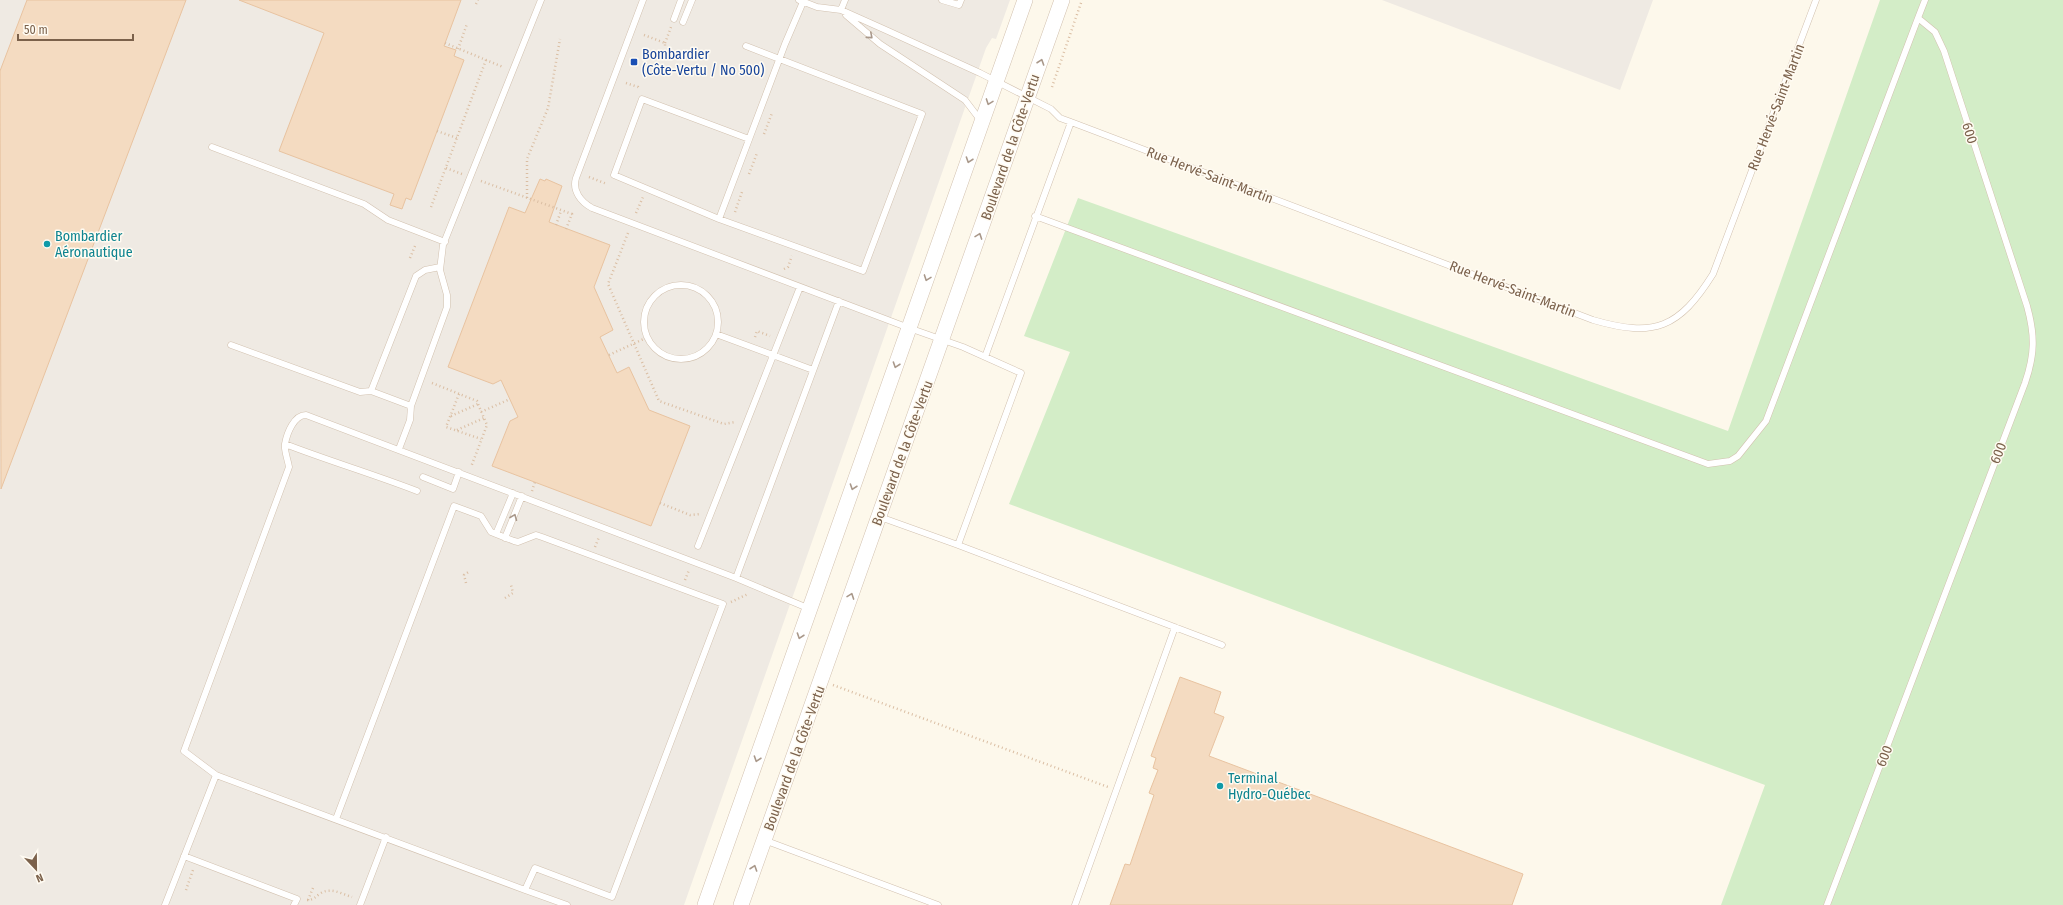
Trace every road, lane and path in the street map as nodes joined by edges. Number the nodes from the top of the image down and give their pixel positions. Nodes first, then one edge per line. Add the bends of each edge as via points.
1 (478, 0) edge
2 (541, 0) edge
3 (643, 0) edge
4 (681, 0) edge
5 (692, 0) edge
6 (845, 0) edge
7 (942, 0) edge
8 (961, 0) edge
9 (1025, 0) edge
10 (1062, 0) edge
11 (1082, 0) edge
12 (1816, 0) edge
13 (1925, 0) edge
14 (801, 1) edge
15 (476, 4) dead end
16 (841, 10) junction
17 (1918, 18) junction
18 (674, 19) joint
19 (683, 22) dead end
20 (467, 24) dead end
21 (644, 35) dead end
22 (560, 39) dead end
23 (445, 43) dead end
24 (665, 43) junction
25 (746, 46) dead end
26 (665, 48) dead end
27 (458, 49) junction
28 (780, 59) junction
29 (486, 60) junction
30 (504, 67) dead end
31 (996, 82) junction
32 (1052, 87) dead end
33 (1028, 98) junction
34 (772, 113) dead end
35 (1071, 122) junction
36 (982, 123) junction
37 (437, 131) dead end
38 (764, 134) dead end
39 (457, 138) junction
40 (749, 139) junction
41 (212, 147) dead end
42 (757, 153) dead end
43 (446, 168) junction
44 (462, 174) dead end
45 (749, 174) dead end
46 (590, 177) dead end
47 (481, 181) dead end
48 (608, 184) dead end
49 (742, 192) dead end
50 (527, 198) junction
51 (431, 207) dead end
52 (637, 210) dead end
53 (561, 211) junction
54 (734, 213) dead end
55 (636, 214) dead end
56 (1035, 216) junction
57 (719, 219) junction
58 (556, 225) dead end
59 (566, 229) dead end
60 (628, 232) dead end
61 (445, 242) junction
62 (415, 246) dead end
63 (796, 247) junction
64 (410, 258) dead end
65 (440, 267) junction
66 (784, 269) dead end
67 (800, 287) junction
68 (839, 301) junction
69 (909, 328) junction
70 (716, 334) junction
71 (648, 337) junction
72 (943, 339) junction
73 (230, 344) dead end
74 (634, 344) junction
75 (609, 355) dead end
76 (773, 356) junction
77 (985, 357) junction
78 (813, 370) junction
79 (432, 383) dead end
80 (371, 390) junction
81 (459, 394) junction
82 (510, 399) dead end
83 (478, 404) junction
84 (411, 406) junction
85 (482, 412) junction
86 (451, 416) junction
87 (484, 418) junction
88 (724, 424) dead end
89 (456, 431) junction
90 (482, 439) junction
91 (285, 444) junction
92 (398, 449) junction
93 (472, 464) dead end
94 (459, 472) junction
95 (423, 477) dead end
96 (536, 482) dead end
97 (532, 489) dead end
98 (417, 491) dead end
99 (513, 493) junction
100 (522, 496) junction
101 (660, 503) dead end
102 (690, 515) dead end
103 (880, 516) junction
104 (602, 527) junction
105 (496, 534) junction
106 (505, 538) junction
107 (958, 545) junction
108 (698, 546) dead end
109 (592, 555) junction
110 (690, 560) junction
111 (470, 571) dead end
112 (736, 578) junction
113 (466, 582) dead end
114 (752, 584) junction
115 (511, 585) dead end
116 (682, 589) junction
117 (505, 598) dead end
118 (723, 604) junction
119 (810, 609) junction
120 (1175, 627) junction
121 (1222, 644) dead end
122 (821, 681) junction
123 (216, 775) junction
124 (1116, 790) junction
125 (336, 819) junction
126 (386, 837) junction
127 (764, 840) junction
128 (184, 856) junction
129 (194, 868) dead end
130 (313, 888) dead end
131 (186, 890) dead end
132 (525, 890) junction
133 (351, 896) dead end
134 (308, 900) junction
135 (165, 905) edge
136 (294, 905) edge
137 (306, 905) edge
138 (360, 905) edge
139 (567, 905) edge
140 (706, 905) edge
141 (741, 905) edge
142 (938, 905) edge
143 (1074, 905) edge
144 (1827, 905) edge

1 - 15 path
2 - 61 lane
3 - 67 lane via 576,178 575,188 578,194 586,205 592,208
4 - 18 lane
5 - 19 lane
6 - 16 lane
7 - 8 lane via 958,6
9 - 31 street
33 -> 10 street, Boulevard de la Côte-Vertu
11 - 32 path, Boulevard de la Côte-Vertu
12 - 35 lane, Rue Hervé-Saint-Martin via 1713,274 1687,309 1669,322 1652,328 1613,326 1593,320
13 - 17 lane
14 - 16 lane, Rue Hervé-Saint-Martin via 817,7
14 - 28 lane
16 - 31 lane, Rue Hervé-Saint-Martin
16 -> 36 lane via 880,44 965,100
17 - 56 lane via 1766,421 1738,456 1730,461 1708,464
17 - 144 lane, 600 via 1935,32 1944,51 2027,306 2034,346 2032,364
18 - 24 path
20 - 27 path
21 - 24 path
22 - 50 path via 548,108 527,159
23 - 27 path
24 - 26 path
25 - 28 lane
27 - 29 path
28 - 40 lane
28 - 63 lane via 922,114 863,271
29 - 30 path
29 - 39 path
31 - 33 lane, Rue Hervé-Saint-Martin
31 -> 36 street
33 - 35 lane, Rue Hervé-Saint-Martin
72 -> 33 street, Boulevard de la Côte-Vertu
34 - 38 path
35 - 56 lane
36 -> 69 street
37 - 39 path
39 - 43 path
40 - 57 lane
40 - 57 lane via 642,99 614,175
41 - 61 lane via 364,204 388,220
42 - 45 path
43 - 44 path
43 - 51 path
46 - 48 path
47 - 50 path
49 - 54 path
50 - 53 path
52 - 55 path
53 - 58 path
53 - 59 path via 572,214
56 - 77 lane
57 - 63 lane
60 - 74 path via 608,284
61 - 65 lane
62 - 64 path
63 - 66 path via 788,267
65 - 80 lane via 425,270 416,276
65 - 84 lane via 447,295 447,307
67 - 68 lane
67 - 76 lane
68 - 69 lane
68 - 78 lane
69 - 72 lane
69 -> 119 street
70 - 71 lane via 710,345 701,353 690,358 677,359 655,348
70 - 71 lane via 718,322 711,300 702,291 691,286 679,285 657,294 650,303 645,314
70 - 76 lane
71 - 74 path
72 - 77 lane
72 - 103 street, Boulevard de la Côte-Vertu
73 - 80 lane via 360,392
74 - 75 path
74 - 88 path via 659,401
76 - 78 lane
76 - 108 lane
77 - 107 lane via 1021,374
78 - 112 lane
79 - 81 path
80 - 84 lane
81 - 83 path via 477,401
81 - 86 path
82 - 85 path
83 - 85 path
83 - 86 path
84 - 92 lane via 410,420
85 - 87 path
86 - 89 path via 446,427
87 - 89 path
87 - 90 path via 487,425
89 - 90 path
90 - 93 path
91 - 92 lane via 295,420 298,416 306,415
91 - 98 lane via 335,464 376,475
91 - 123 lane via 289,466 184,752
92 - 94 lane
94 - 95 lane via 453,489
94 - 99 lane
96 - 97 path
99 - 100 lane
99 - 105 lane
100 - 104 lane
106 -> 100 lane
101 - 102 path
103 - 107 lane
122 -> 103 street, Boulevard de la Côte-Vertu
104 - 109 path
104 - 110 lane
105 - 106 lane
105 - 125 lane via 489,529 481,516 454,506
106 - 109 lane via 518,542 536,535
107 - 120 lane
109 - 116 lane
110 - 112 lane
110 - 116 path
111 - 113 path via 464,575
112 - 114 lane
114 - 118 path via 747,596
114 - 119 lane
115 - 117 path via 513,593
116 - 118 lane
118 - 132 lane via 612,897 535,868
119 -> 140 street
120 - 121 lane
120 - 124 lane
122 - 124 path
122 - 127 street, Boulevard de la Côte-Vertu
123 - 125 lane
123 - 128 lane
124 - 143 lane
125 - 126 lane
126 - 132 lane
126 - 138 lane
141 -> 127 street, Boulevard de la Côte-Vertu
127 - 142 lane
128 - 135 lane
128 - 136 lane via 297,899
129 - 131 path
130 - 134 path
132 - 139 lane
133 - 134 path via 329,890
134 - 137 path

